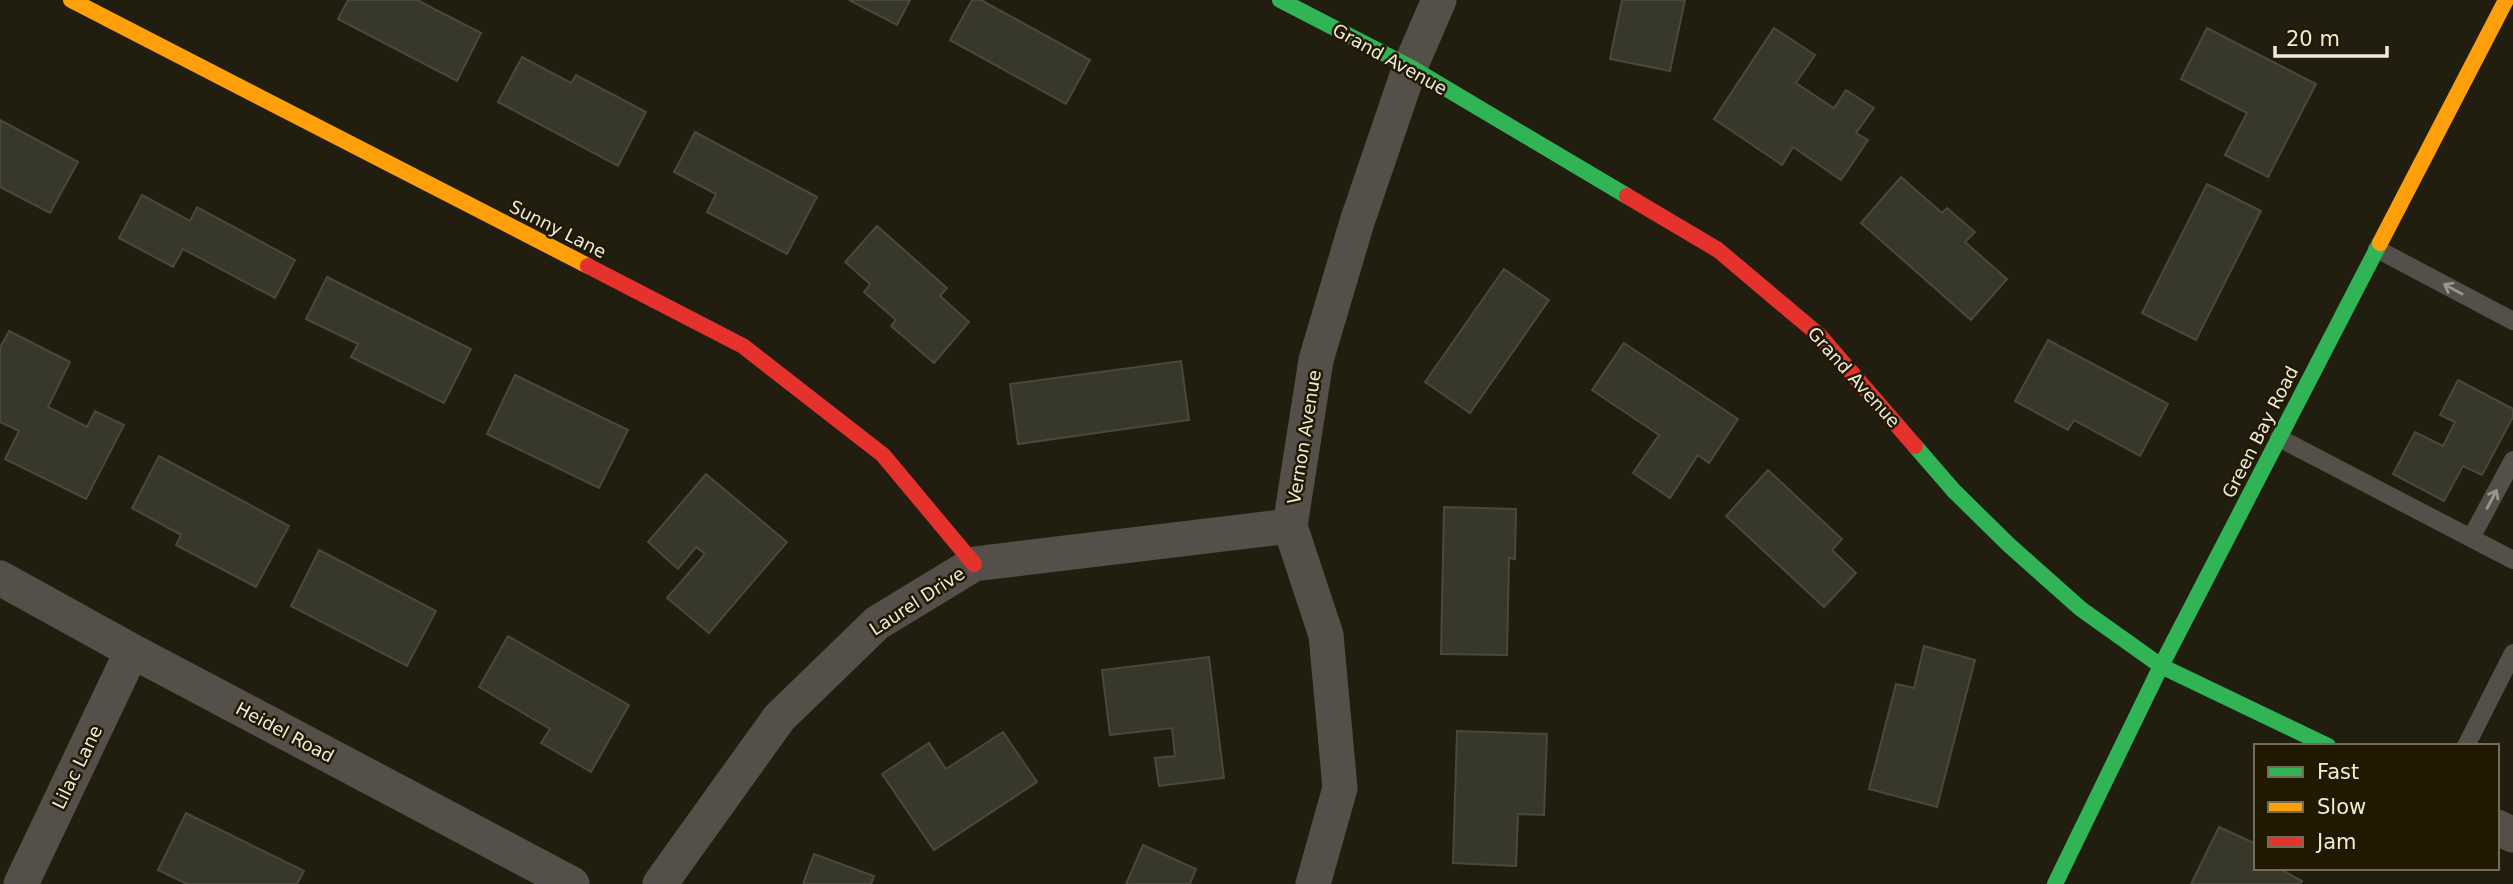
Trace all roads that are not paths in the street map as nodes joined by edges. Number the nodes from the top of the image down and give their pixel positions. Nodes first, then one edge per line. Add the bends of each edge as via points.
1 (71, 0) edge
2 (1280, 0) edge
3 (1439, 0) edge
4 (2506, 0) edge
5 (1410, 67) junction
6 (2377, 249) junction
7 (2513, 321) edge
8 (2279, 438) junction
9 (2513, 460) edge
10 (1290, 526) junction
11 (2471, 538) junction
12 (2513, 560) edge
13 (974, 564) junction
14 (0, 578) edge
15 (132, 651) junction
16 (2513, 653) edge
17 (2161, 666) junction
18 (2324, 744) edge
19 (2467, 744) edge
20 (21, 884) edge
21 (572, 884) edge
22 (660, 884) edge
23 (1313, 884) edge
24 (2055, 884) edge

1 - 13 street, Sunny Lane via 743,346 883,455
2 - 5 street, Grand Avenue
3 - 5 street, Vernon Avenue
4 - 6 street, Green Bay Road
5 - 10 street, Vernon Avenue via 1316,360
5 - 17 street, Grand Avenue via 1718,250 1819,335 1955,491 2009,545 2081,609
7 -> 6 lane
6 - 8 street, Green Bay Road
8 - 11 lane
8 - 17 street, Green Bay Road
11 -> 9 lane
10 - 13 street, Laurel Drive
10 - 23 street, Vernon Avenue via 1326,635 1340,788
11 - 12 lane
13 - 22 street, Laurel Drive via 877,623 779,718
14 - 15 street, Heidel Road
15 - 20 street, Lilac Lane
15 - 21 street, Heidel Road
16 - 19 lane
17 - 18 street, Grand Avenue
17 - 24 street, Green Bay Road

